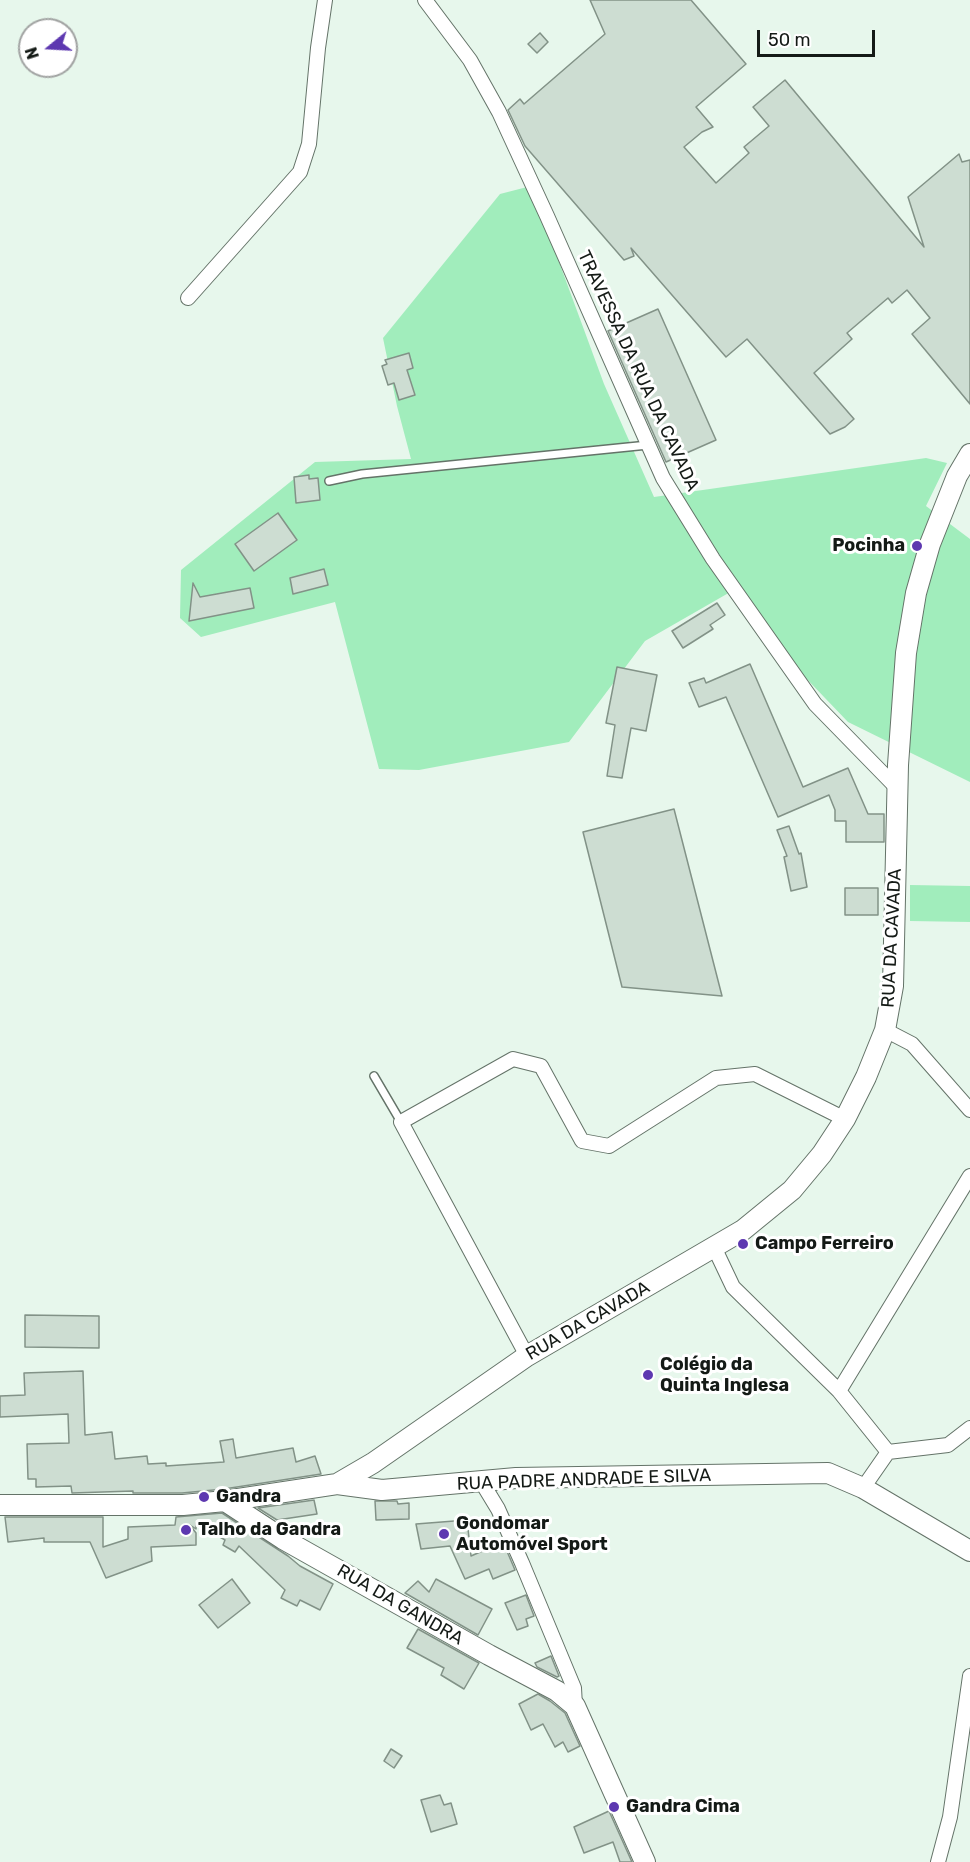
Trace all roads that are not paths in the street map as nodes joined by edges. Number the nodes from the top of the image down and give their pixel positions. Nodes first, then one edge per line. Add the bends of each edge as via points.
1 (325, 0) edge
2 (426, 0) edge
3 (188, 298) dead end
4 (648, 445) junction
5 (970, 454) edge
6 (329, 481) dead end
7 (898, 789) junction
8 (885, 1030) junction
9 (374, 1077) dead end
10 (970, 1110) edge
11 (845, 1119) junction
12 (401, 1122) junction
13 (970, 1176) edge
14 (714, 1247) junction
15 (527, 1356) junction
16 (839, 1391) junction
17 (970, 1428) edge
18 (888, 1452) junction
19 (481, 1481) junction
20 (337, 1484) junction
21 (862, 1488) junction
22 (225, 1502) junction
23 (0, 1505) edge
24 (970, 1551) edge
25 (970, 1676) edge
26 (575, 1707) junction
27 (645, 1862) edge
28 (938, 1862) edge

1 - 3 street via 309,144 300,172
2 - 4 street, TRAVESSA DA RUA DA CAVADA via 470,60 499,112
4 - 6 lane via 362,474
4 - 7 street, TRAVESSA DA RUA DA CAVADA via 663,478 713,559 815,704
5 - 7 street, RUA DA CAVADA via 930,544 916,593 906,653
7 - 8 street, RUA DA CAVADA via 893,986
8 - 10 street via 912,1044
8 - 11 street, RUA DA CAVADA
9 - 12 lane
11 - 12 street via 755,1074 716,1078 609,1146 582,1141 542,1066 513,1059
11 - 14 street, RUA DA CAVADA via 792,1190 743,1230
12 - 15 street
13 - 16 street
14 - 15 street, RUA DA CAVADA
14 - 16 street via 733,1287
15 - 20 street, RUA DA CAVADA
16 - 18 street
17 - 18 street via 948,1445
18 - 21 street
19 - 20 street, RUA PADRE ANDRADE E SILVA via 382,1490
19 - 21 street, RUA PADRE ANDRADE E SILVA via 828,1473
19 - 26 street via 522,1563 573,1688
20 - 22 street, RUA PADRE ANDRADE E SILVA
21 - 24 street, RUA PADRE ANDRADE E SILVA
22 - 23 street, RUA PADRE ANDRADE E SILVA
22 - 26 street, RUA DA GANDRA via 283,1539 557,1691
25 - 28 street via 950,1816
26 - 27 street

